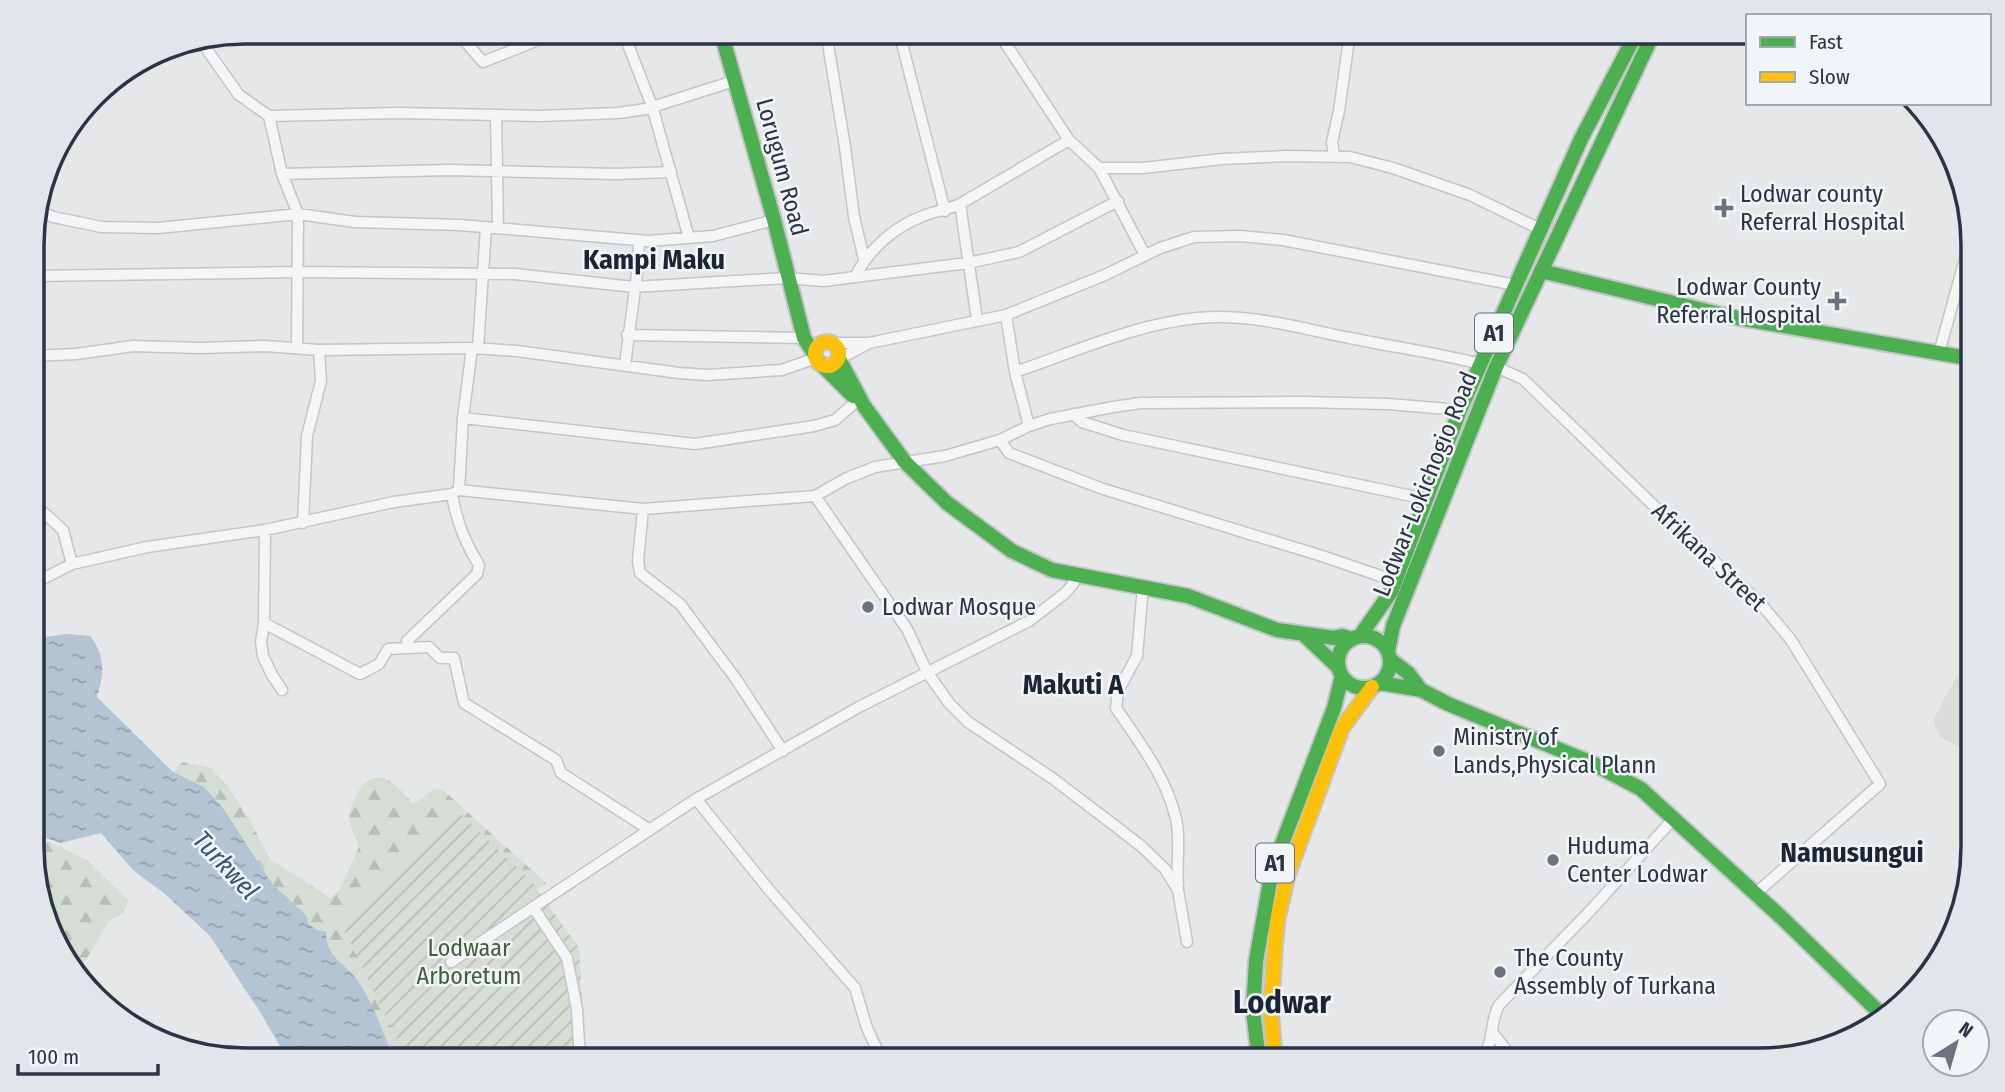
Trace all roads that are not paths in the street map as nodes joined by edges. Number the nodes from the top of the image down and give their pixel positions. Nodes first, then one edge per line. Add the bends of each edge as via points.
1 (467, 44) edge
2 (528, 44) edge
3 (628, 44) edge
4 (724, 44) edge
5 (828, 44) edge
6 (902, 44) edge
7 (1006, 44) edge
8 (1348, 44) edge
9 (1631, 44) edge
10 (1648, 44) edge
11 (206, 48) edge
12 (734, 81) junction
13 (652, 106) junction
14 (496, 115) junction
15 (269, 116) junction
16 (1069, 140) junction
17 (1334, 156) junction
18 (1099, 168) junction
19 (498, 172) junction
20 (671, 172) junction
21 (282, 174) junction
22 (1118, 201) junction
23 (960, 204) junction
24 (945, 211) junction
25 (46, 214) edge
26 (298, 214) junction
27 (774, 220) junction
28 (486, 227) junction
29 (498, 228) junction
30 (1540, 229) junction
31 (689, 239) junction
32 (639, 241) junction
33 (1145, 255) junction
34 (864, 259) junction
35 (968, 263) junction
36 (1541, 271) junction
37 (298, 272) junction
38 (1961, 273) edge
39 (481, 274) junction
40 (44, 275) edge
41 (855, 277) junction
42 (788, 278) junction
43 (1515, 285) junction
44 (634, 286) junction
45 (799, 315) junction
46 (1006, 315) junction
47 (978, 320) junction
48 (627, 335) junction
49 (804, 338) junction
50 (828, 343) junction
51 (869, 343) junction
52 (297, 348) junction
53 (475, 348) junction
54 (319, 350) junction
55 (1939, 353) junction
56 (44, 355) edge
57 (1961, 357) edge
58 (817, 359) junction
59 (839, 359) junction
60 (1481, 364) junction
61 (625, 365) junction
62 (1496, 367) junction
63 (1014, 372) junction
64 (861, 403) junction
65 (1460, 410) junction
66 (1073, 414) junction
67 (463, 418) junction
68 (1029, 426) junction
69 (1000, 440) junction
70 (905, 463) junction
71 (455, 492) junction
72 (815, 496) junction
73 (1426, 499) junction
74 (643, 509) junction
75 (44, 513) edge
76 (303, 523) junction
77 (265, 530) junction
78 (72, 564) junction
79 (1075, 576) junction
80 (44, 578) edge
81 (1395, 581) junction
82 (1143, 586) junction
83 (264, 622) junction
84 (1304, 635) junction
85 (1356, 638) junction
86 (407, 641) dead end
87 (1389, 655) junction
88 (927, 672) junction
89 (1340, 672) junction
90 (1376, 685) junction
91 (282, 690) dead end
92 (1422, 690) junction
93 (783, 751) junction
94 (696, 799) junction
95 (1674, 818) junction
96 (650, 830) junction
97 (1178, 890) junction
98 (1755, 894) junction
99 (533, 907) junction
100 (1186, 942) dead end
101 (451, 962) dead end
102 (1877, 1010) edge
103 (1492, 1032) junction
104 (579, 1048) edge
105 (876, 1048) edge
106 (1258, 1048) edge
107 (1274, 1048) edge
108 (1489, 1048) edge
109 (1505, 1048) edge

1 - 2 street via 483,62
3 - 13 street
4 - 12 main road, Lorugum Road
5 - 34 street
6 - 24 street
7 - 16 street
8 - 17 street via 1332,142
9 - 30 main road, Lodwar-Lokichogio Road / A1
10 - 36 main road, Lodwar-Lokichogio Road / A1
11 - 15 street via 239,95
12 - 13 street
12 - 27 main road, Lorugum Road
13 - 14 street via 618,113
13 - 20 street
14 - 15 street
14 - 19 street
15 - 21 street
16 - 18 street
16 - 23 street
17 - 18 street
17 - 30 street via 1368,160 1428,180
18 - 22 street
19 - 20 street
19 - 21 street
19 - 29 street
20 - 31 street
21 - 26 street
22 - 33 street
22 - 35 street via 1019,252
23 - 24 street
23 - 35 street
24 - 34 street via 927,214 894,231
25 - 26 street via 102,227 158,228
26 - 28 street via 355,222
26 - 37 street
27 - 31 street
27 - 42 main road, Lorugum Road
28 - 29 street
28 - 39 street
29 - 32 street
30 - 43 main road, Lodwar-Lokichogio Road / A1
31 - 32 street
32 - 44 street
33 - 43 street via 1194,237 1261,238
33 - 46 street
34 - 41 street
35 - 41 street
35 - 47 street
36 - 55 main road via 1732,317
36 - 62 main road, Lodwar-Lokichogio Road / A1
37 - 39 street
37 - 40 street
37 - 52 street
38 - 55 street
39 - 44 street
39 - 53 street
41 - 42 street via 824,281
42 - 44 street
42 - 45 main road, Lorugum Road
43 - 60 main road, Lodwar-Lokichogio Road / A1
44 - 48 street
45 - 49 main road, Lorugum Road
45 - 50 main road via 813,335
46 - 47 street
46 - 63 street
47 - 51 street
48 - 49 street
48 - 61 street
49 - 58 main road
50 - 51 street
50 - 58 main road via 817,347
50 - 59 main road via 838,350
51 - 59 street
52 - 54 street
52 - 56 street via 133,346
53 - 54 street
53 - 61 street
53 - 67 street
54 - 76 street via 321,381 307,436
55 - 57 main road
58 - 59 main road via 831,365
58 - 61 street via 782,370 729,374
58 - 64 main road
59 - 64 main road
60 - 63 street via 1248,317 1221,316 1154,326
60 - 65 main road, Lodwar-Lokichogio Road / A1
62 - 87 main road, Lodwar-Lokichogio Road / A1 via 1393,626
62 - 98 street, Afrikana Street via 1523,379 1761,604 1791,640 1880,784
63 - 68 street
64 - 67 street via 814,426 695,444
64 - 70 main road
65 - 66 street via 1376,403 1192,402 1141,403
65 - 73 main road, Lodwar-Lokichogio Road / A1
66 - 68 street
66 - 73 street via 1082,422 1124,435
67 - 71 street
68 - 69 street
69 - 70 street
69 - 81 street via 1009,453 1103,489
70 - 72 street via 875,467
70 - 79 main road via 947,503 1003,545 1035,564
71 - 74 street
71 - 76 street
71 - 86 street via 455,516 479,565 477,574
72 - 74 street
72 - 88 street via 907,629
73 - 81 main road, Lodwar-Lokichogio Road / A1
74 - 93 street via 640,573 680,604
75 - 78 street via 63,530
76 - 77 street
77 - 78 street via 147,547
77 - 83 street
78 - 80 street
79 - 82 main road
79 - 88 street via 1064,594 1035,617
81 - 85 main road, Lodwar-Lokichogio Road / A1
82 - 84 main road
82 - 97 street via 1137,656 1118,691 1116,708 1152,762 1177,820
83 - 91 street via 263,656
83 - 96 street via 360,674 379,664 388,649 429,647 440,657 454,658 464,703 556,760 561,773
84 - 85 main road
84 - 89 main road
85 - 87 main road via 1376,639
85 - 89 main road, A1 via 1340,651
87 - 90 main road, A1 via 1386,677
87 - 92 main road
88 - 93 street
88 - 97 street via 968,722 1141,846 1165,869
89 - 90 main road via 1355,686
89 - 106 main road, A1 via 1334,708 1272,870 1256,961 1253,1010
90 - 92 main road
90 - 107 main road, A1 via 1342,728 1288,874 1278,917 1270,1013
92 - 95 main road via 1620,776
93 - 94 street
94 - 96 street
94 - 105 street via 855,988
95 - 98 main road
95 - 103 street via 1499,1005
96 - 99 street
97 - 100 street
98 - 102 main road
99 - 101 street
99 - 104 street via 567,958
103 - 108 street
103 - 109 street

